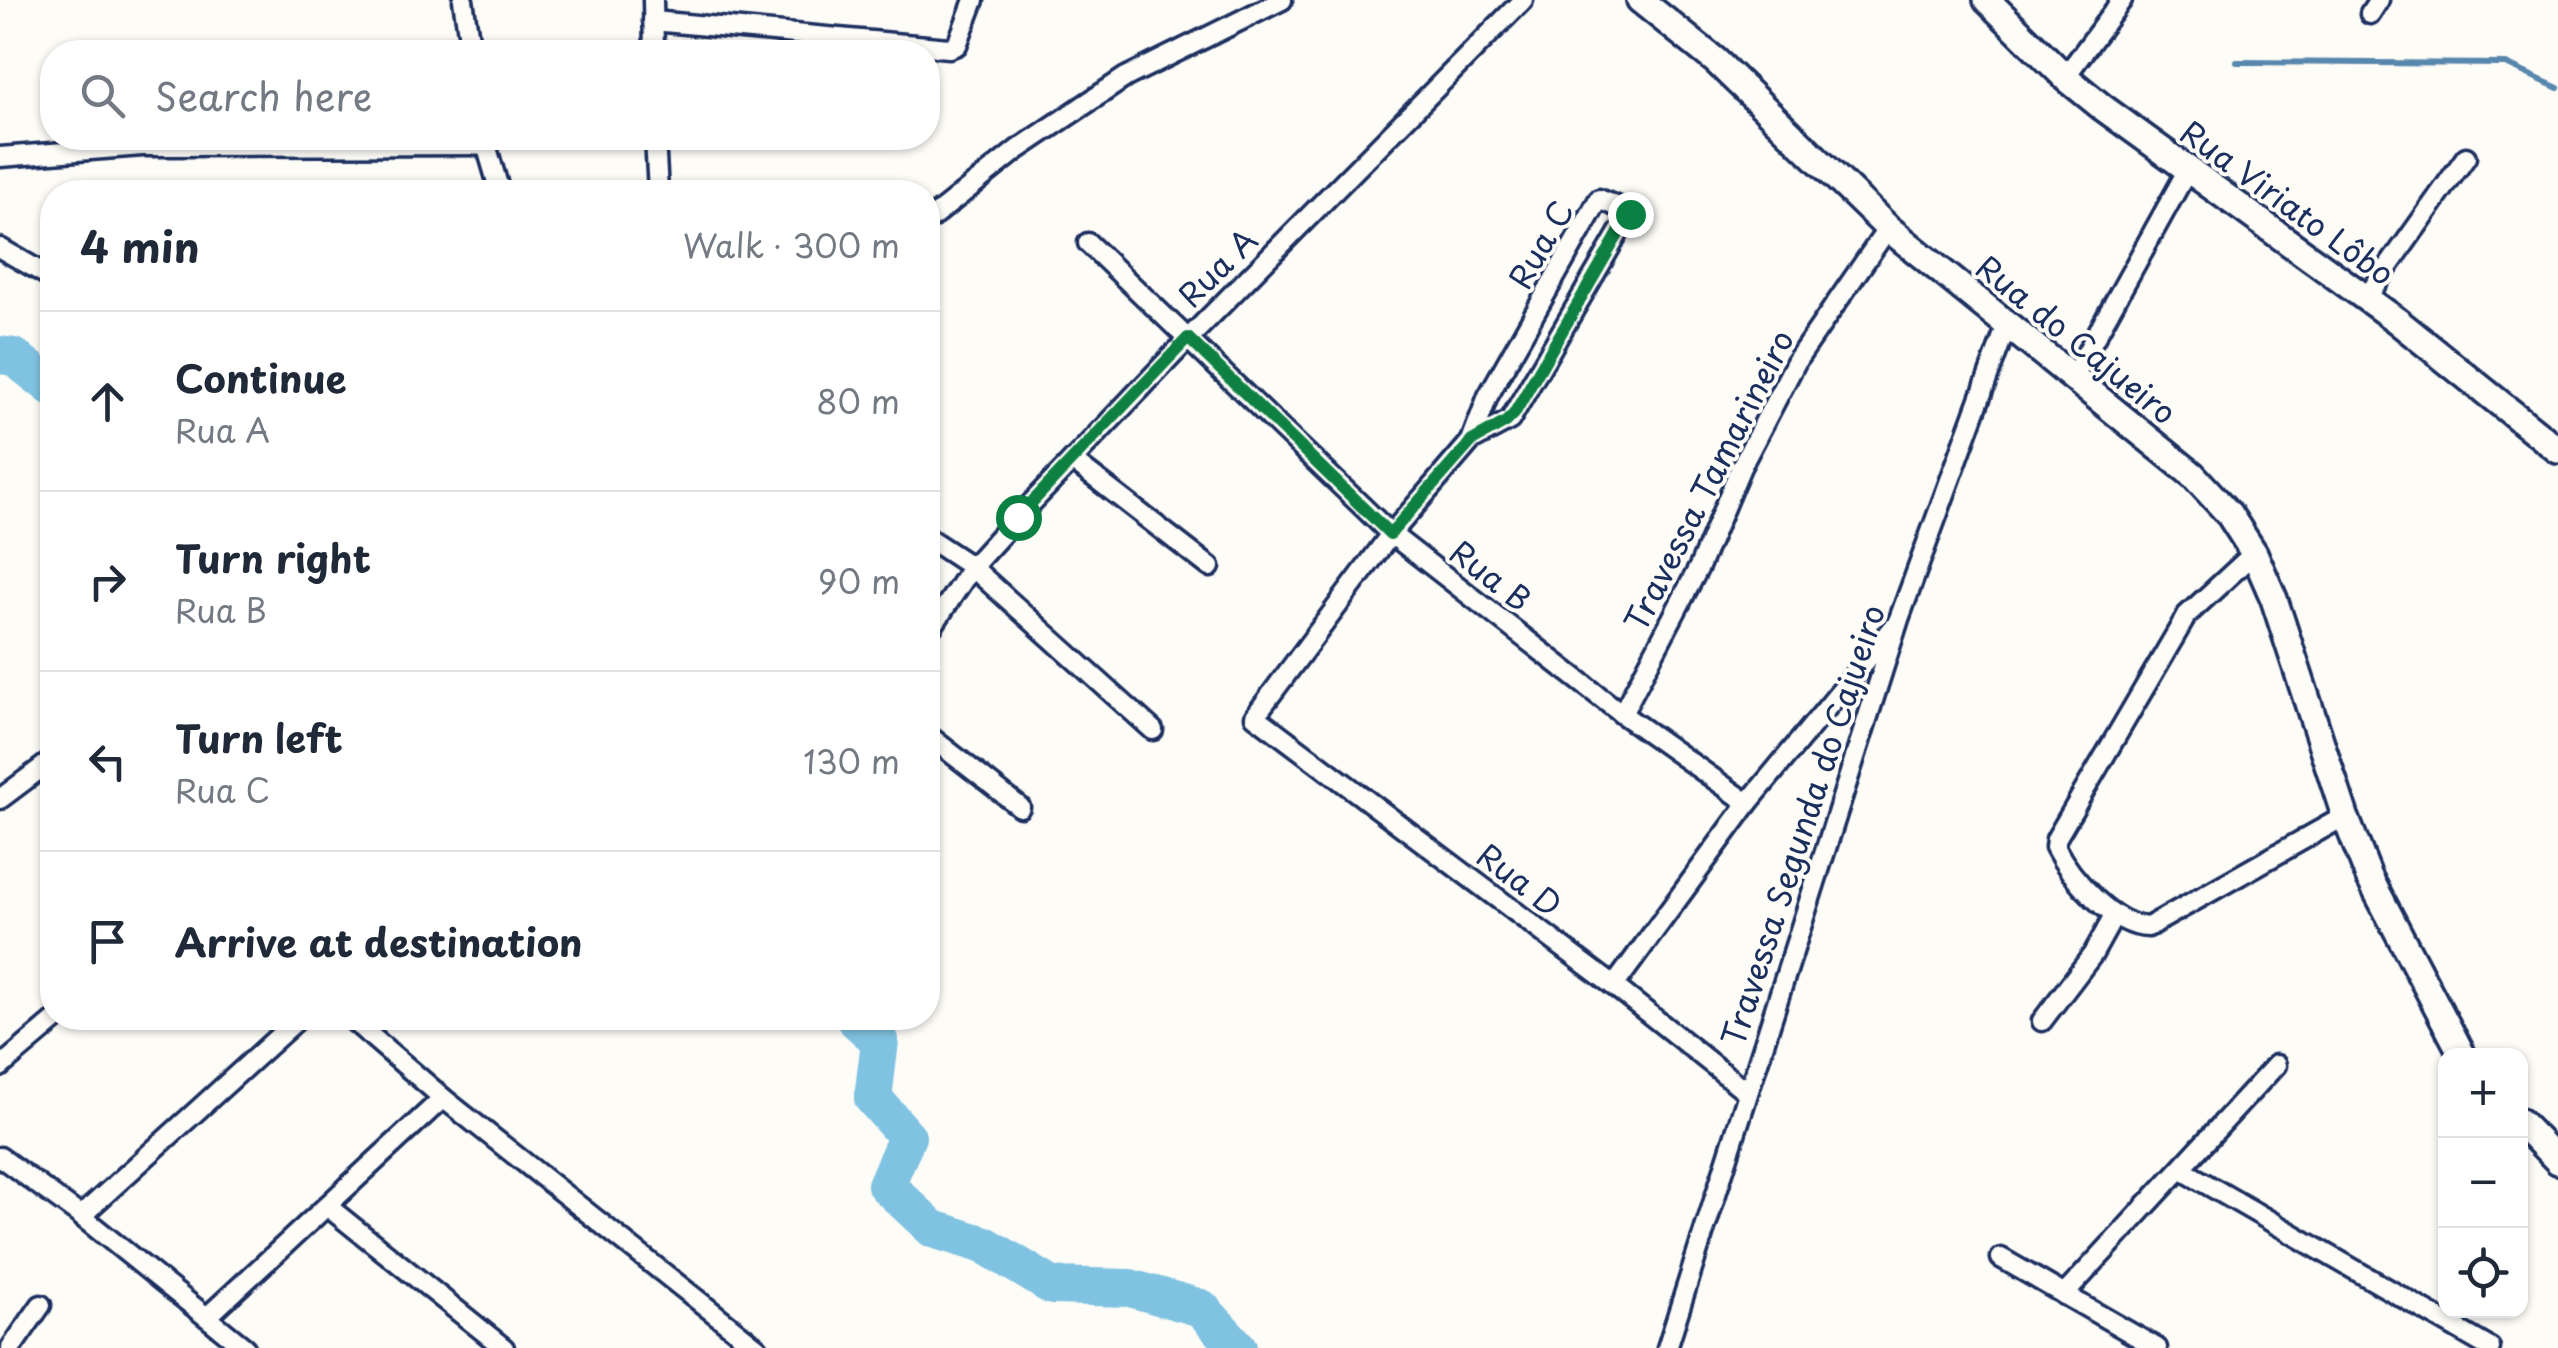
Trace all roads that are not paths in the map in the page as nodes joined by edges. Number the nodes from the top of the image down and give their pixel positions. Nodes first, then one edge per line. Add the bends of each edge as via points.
1 (463, 0) edge
2 (653, 0) edge
3 (974, 0) edge
4 (1282, 0) edge
5 (1523, 0) edge
6 (1640, 0) edge
7 (1987, 0) edge
8 (2122, 0) edge
9 (653, 20) junction
10 (469, 40) edge
11 (654, 40) edge
12 (877, 40) edge
13 (940, 46) edge
14 (2066, 76) junction
15 (90, 150) edge
16 (488, 150) edge
17 (655, 150) edge
18 (0, 157) edge
19 (2466, 157) dead end
20 (2187, 172) junction
21 (496, 180) edge
22 (657, 180) edge
23 (940, 211) edge
24 (1888, 228) junction
25 (1088, 243) dead end
26 (0, 248) edge
27 (40, 271) edge
28 (2366, 298) junction
29 (2007, 326) junction
30 (1526, 329) junction
31 (1188, 338) junction
32 (1553, 347) junction
33 (2072, 379) junction
34 (1472, 441) junction
35 (2558, 450) edge
36 (1073, 461) junction
37 (1390, 534) junction
38 (940, 546) edge
39 (2254, 552) junction
40 (972, 567) junction
41 (1210, 567) dead end
42 (940, 615) edge
43 (1899, 620) junction
44 (1622, 714) junction
45 (1256, 716) joint
46 (1153, 730) dead end
47 (940, 744) edge
48 (40, 769) edge
49 (0, 799) edge
50 (1748, 803) junction
51 (1020, 807) dead end
52 (2345, 816) junction
53 (2114, 916) junction
54 (1614, 986) junction
55 (2042, 1021) dead end
56 (44, 1030) edge
57 (286, 1030) edge
58 (364, 1030) edge
59 (2459, 1048) edge
60 (2276, 1065) dead end
61 (0, 1067) edge
62 (1747, 1092) junction
63 (443, 1098) junction
64 (2528, 1129) edge
65 (2554, 1152) edge
66 (0, 1157) edge
67 (2182, 1170) junction
68 (327, 1206) junction
69 (81, 1216) junction
70 (2001, 1258) dead end
71 (2064, 1294) junction
72 (41, 1305) dead end
73 (207, 1317) junction
74 (11, 1348) edge
75 (245, 1348) edge
76 (504, 1348) edge
77 (758, 1348) edge
78 (1667, 1348) edge
79 (2157, 1348) edge
80 (2490, 1348) edge

1 - 10 street
2 - 9 street
3 - 13 street via 956,47
4 - 23 street via 1126,77
5 - 31 street, Rua A
6 - 24 street, Rua do Cajueiro via 1716,61
7 - 14 street, Rua Viriato Lôbo
8 - 14 street
9 - 11 street
9 - 12 street
14 - 20 street, Rua Viriato Lôbo
15 - 18 street
16 - 21 street
17 - 22 street
19 - 28 street
20 - 28 street, Rua Viriato Lôbo
20 - 33 street
24 - 29 street, Rua do Cajueiro
24 - 44 street, Travessa Tamarineiro via 1797,360
25 - 31 street, Rua B
26 - 27 street
28 - 35 street, Rua Viriato Lôbo
29 - 33 street, Rua do Cajueiro
29 - 43 street, Travessa Segunda do Cajueiro
30 - 32 street
30 - 32 street, Rua C via 1600,199 1628,211
30 - 34 street, Rua C via 1484,404
31 - 36 street, Rua A
31 - 37 street, Rua B
32 - 34 street, Rua C via 1510,420
33 - 39 street, Rua do Cajueiro via 2193,474
34 - 37 street, Rua C
36 - 40 street, Rua A
36 - 41 street
37 - 44 street, Rua B
37 - 45 street, Rua C
38 - 40 street
39 - 52 street, Rua do Cajueiro
39 - 53 street via 2188,615 2056,839 2058,854
40 - 42 street, Rua A
40 - 46 street
43 - 50 street
43 - 62 street, Travessa Segunda do Cajueiro
44 - 50 street, Rua B
45 - 54 street, Rua D
47 - 51 street
48 - 49 street
50 - 54 street
52 - 53 street via 2148,927
52 - 59 street, Rua do Cajueiro via 2368,877
53 - 55 street
54 - 62 street, Rua D
56 - 61 street
57 - 69 street
58 - 63 street
60 - 67 street
62 - 78 street, Travessa Segunda do Cajueiro
63 - 68 street
63 - 77 street
64 - 65 street
66 - 69 street
67 - 71 street
67 - 80 street
68 - 73 street
68 - 76 street
69 - 73 street
70 - 71 street
71 - 79 street
72 - 74 street
73 - 75 street

